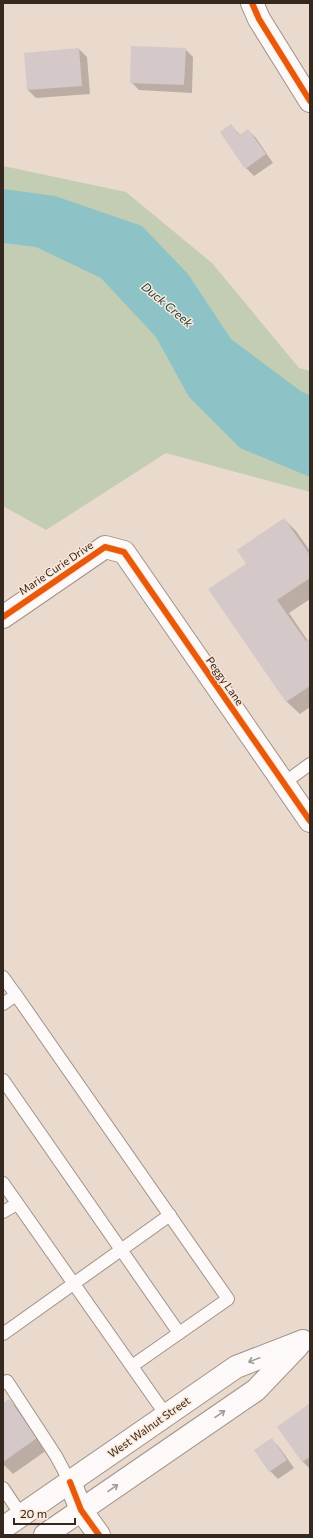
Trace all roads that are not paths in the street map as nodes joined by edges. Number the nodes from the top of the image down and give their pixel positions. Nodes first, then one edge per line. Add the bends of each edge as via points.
1 (252, 3) edge
2 (310, 100) edge
3 (124, 552) joint
4 (3, 616) edge
5 (310, 764) edge
6 (284, 783) junction
7 (310, 821) edge
8 (3, 976) edge
9 (16, 995) junction
10 (3, 1004) edge
11 (3, 1080) edge
12 (3, 1184) edge
13 (17, 1204) junction
14 (3, 1212) edge
15 (170, 1215) junction
16 (122, 1250) junction
17 (74, 1284) junction
18 (179, 1333) junction
19 (3, 1334) edge
20 (307, 1339) edge
21 (132, 1366) junction
22 (3, 1383) edge
23 (166, 1415) junction
24 (70, 1482) junction
25 (3, 1488) edge
26 (81, 1510) junction
27 (22, 1515) junction
28 (3, 1528) edge
29 (45, 1535) edge
30 (99, 1535) edge

1 - 2 main road via 259,19
3 - 4 main road, Marie Curie Drive via 105,548
3 - 6 main road, Peggy Lane
5 - 6 lane
6 - 7 main road, Peggy Lane
8 - 9 lane
9 - 10 lane
9 - 15 lane
11 - 16 lane
12 - 13 lane
13 - 14 lane
13 - 17 lane
15 - 16 lane
15 - 18 lane via 228,1299
16 - 17 lane
16 - 18 lane
17 - 19 lane
17 - 21 lane
18 - 21 lane
20 -> 23 main road, West Walnut Street via 236,1367
26 -> 20 main road, West Walnut Street via 256,1390
21 - 23 lane
22 - 24 lane via 6,1381 56,1456
23 - 24 main road, West Walnut Street
24 - 26 main road
24 - 27 main road, West Walnut Street
25 - 27 lane
26 - 29 main road, West Walnut Street
26 - 30 main road
27 - 28 main road, West Walnut Street

